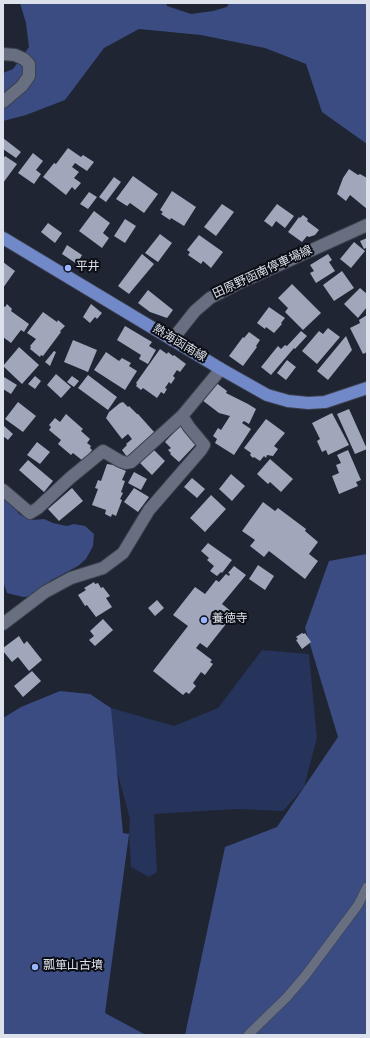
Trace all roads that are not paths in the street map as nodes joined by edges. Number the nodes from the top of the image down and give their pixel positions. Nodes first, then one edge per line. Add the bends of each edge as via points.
1 (3, 54) edge
2 (3, 102) edge
3 (367, 225) edge
4 (3, 238) edge
5 (172, 340) junction
6 (221, 369) junction
7 (367, 388) edge
8 (182, 416) junction
9 (3, 490) edge
10 (3, 624) edge
11 (367, 887) edge
12 (248, 1035) edge

1 - 2 street via 15,55 29,64 29,76 22,86
3 - 5 street, 田原野函南停車場線 via 210,298 195,311
4 - 5 main road, 熱海函南線
5 - 6 main road, 熱海函南線
6 - 7 main road, 熱海函南線 via 267,395 308,403 325,402
6 - 8 street
8 - 9 street via 131,462 120,461 103,451 30,513
8 - 10 street via 204,445 149,510 123,553 103,568 71,578 46,592
11 - 12 lane via 358,905 305,976

